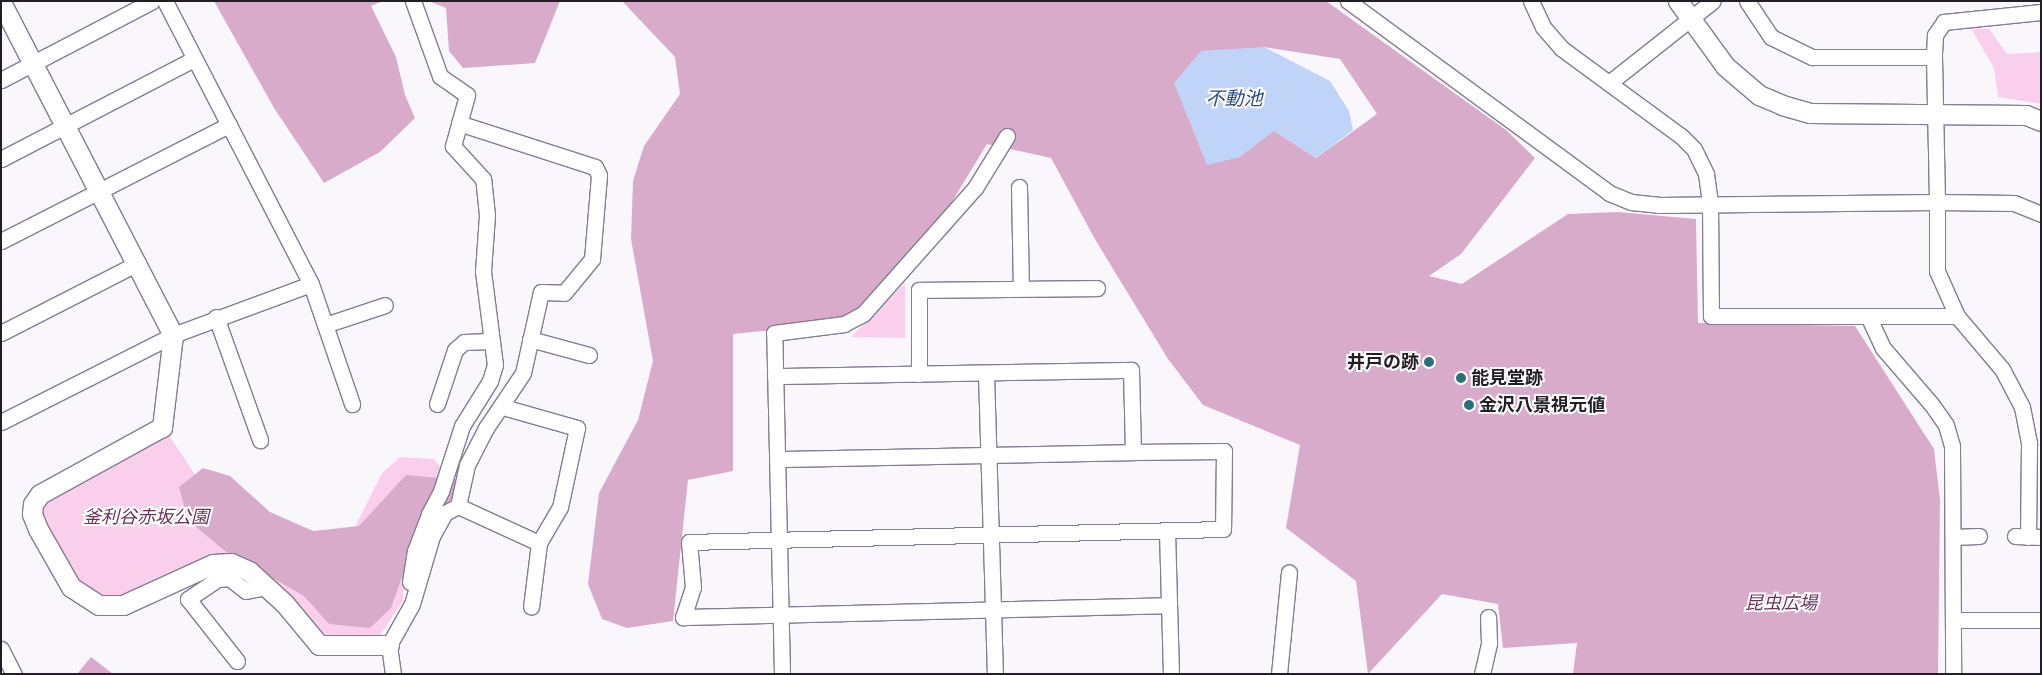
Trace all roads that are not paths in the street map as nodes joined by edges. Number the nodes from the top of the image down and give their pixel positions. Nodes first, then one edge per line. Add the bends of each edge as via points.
1 (152, 1) edge
2 (164, 1) edge
3 (413, 1) edge
4 (1348, 1) edge
5 (1531, 1) edge
6 (1678, 1) edge
7 (1713, 1) edge
8 (1747, 1) edge
9 (1, 2) edge
10 (2018, 8) edge
11 (2041, 12) edge
12 (1690, 18) junction
13 (1934, 57) junction
14 (194, 59) junction
15 (34, 63) junction
16 (1, 80) edge
17 (1610, 83) junction
18 (1936, 113) junction
19 (2041, 121) edge
20 (459, 123) junction
21 (229, 125) junction
22 (66, 126) junction
23 (1007, 136) dead end
24 (1, 159) edge
25 (1019, 187) dead end
26 (101, 190) junction
27 (1937, 202) junction
28 (1710, 204) junction
29 (2041, 214) edge
30 (1, 241) edge
31 (138, 263) junction
32 (311, 284) junction
33 (1021, 288) junction
34 (1097, 288) dead end
35 (386, 305) dead end
36 (1957, 316) junction
37 (216, 317) junction
38 (1869, 318) junction
39 (325, 325) junction
40 (1, 333) edge
41 (173, 335) junction
42 (530, 339) junction
43 (491, 341) junction
44 (589, 356) dead end
45 (986, 373) junction
46 (919, 374) junction
47 (776, 376) junction
48 (352, 404) dead end
49 (437, 404) dead end
50 (503, 407) junction
51 (1, 422) edge
52 (260, 440) dead end
53 (2035, 444) edge
54 (1133, 452) junction
55 (988, 455) junction
56 (778, 459) junction
57 (458, 506) junction
58 (1167, 531) junction
59 (989, 535) junction
60 (1978, 536) dead end
61 (1953, 537) junction
62 (2028, 537) edge
63 (779, 539) junction
64 (539, 543) junction
65 (1289, 572) dead end
66 (267, 588) junction
67 (412, 604) junction
68 (1169, 605) junction
69 (531, 607) dead end
70 (992, 610) junction
71 (781, 615) junction
72 (1488, 617) dead end
73 (1953, 620) junction
74 (2041, 620) edge
75 (389, 645) junction
76 (1, 649) edge
77 (237, 661) dead end
78 (14, 674) edge
79 (393, 674) edge
80 (782, 674) edge
81 (995, 674) edge
82 (1171, 674) edge
83 (1279, 674) edge
84 (1482, 674) edge
85 (1952, 674) edge

1 - 15 street
2 - 14 street
3 - 20 street via 440,76 467,95
4 - 28 street via 1609,193 1631,202 1658,205
5 - 17 street via 1543,27 1561,48
6 - 12 street
7 - 12 street
8 - 13 street via 1771,37 1812,57
9 - 15 street
10 - 11 street
10 - 13 street via 1944,22 1935,35
12 - 17 street
12 - 18 street via 1730,71 1759,95 1782,105 1810,113
13 - 18 street
14 - 21 street
14 - 22 street
15 - 16 street
15 - 22 street
17 - 28 street via 1694,149 1706,174
18 - 19 street via 2026,115
18 - 27 street
20 - 42 street via 595,167 599,175 592,259 564,293 542,292
20 - 43 street via 453,146 483,180 487,215 483,271
21 - 26 street
21 - 32 street
22 - 24 street
22 - 26 street
23 - 47 street via 975,188 863,314 844,324 774,333
25 - 33 street
26 - 30 street
26 - 31 street
27 - 28 street
27 - 29 street via 2014,203
27 - 36 street via 1937,271
28 - 38 street via 1711,316
31 - 40 street
31 - 41 street
32 - 37 street
32 - 39 street
33 - 34 street
33 - 46 street via 919,290
35 - 39 street
36 - 38 street
36 - 53 street via 2002,369 2022,407
37 - 41 street
37 - 52 street
38 - 61 street via 1883,348 1946,425 1952,446
39 - 48 street
41 - 51 street
41 - 66 street via 162,427 40,494 32,504 32,514 71,587 99,605 123,605 213,564 231,563 249,571
42 - 44 street
42 - 50 street via 524,373
43 - 49 street via 464,342 455,350
43 - 67 street via 494,365 490,380 462,426 441,491 415,551 410,581
45 - 46 street
45 - 54 street via 1131,370
45 - 55 street
46 - 47 street
47 - 56 street
50 - 57 street via 486,428 467,465
50 - 64 street via 577,428 560,507
53 - 62 street
54 - 55 street
54 - 58 street via 1224,451 1223,529
55 - 56 street
55 - 59 street
56 - 63 street
57 - 64 street
57 - 67 street via 445,513 432,536
58 - 59 street
58 - 68 street
59 - 63 street
59 - 70 street
60 - 61 street
61 - 73 street
63 - 71 street
63 - 71 street via 689,542 693,587 683,617
64 - 69 street
65 - 83 street
66 - 75 street via 319,645
66 - 77 street via 246,591 229,578 218,578 188,599
67 - 75 street
68 - 70 street
68 - 82 street
70 - 71 street
70 - 81 street
71 - 80 street
72 - 84 street via 1489,643
73 - 74 street
73 - 85 street
75 - 79 street
76 - 78 street

